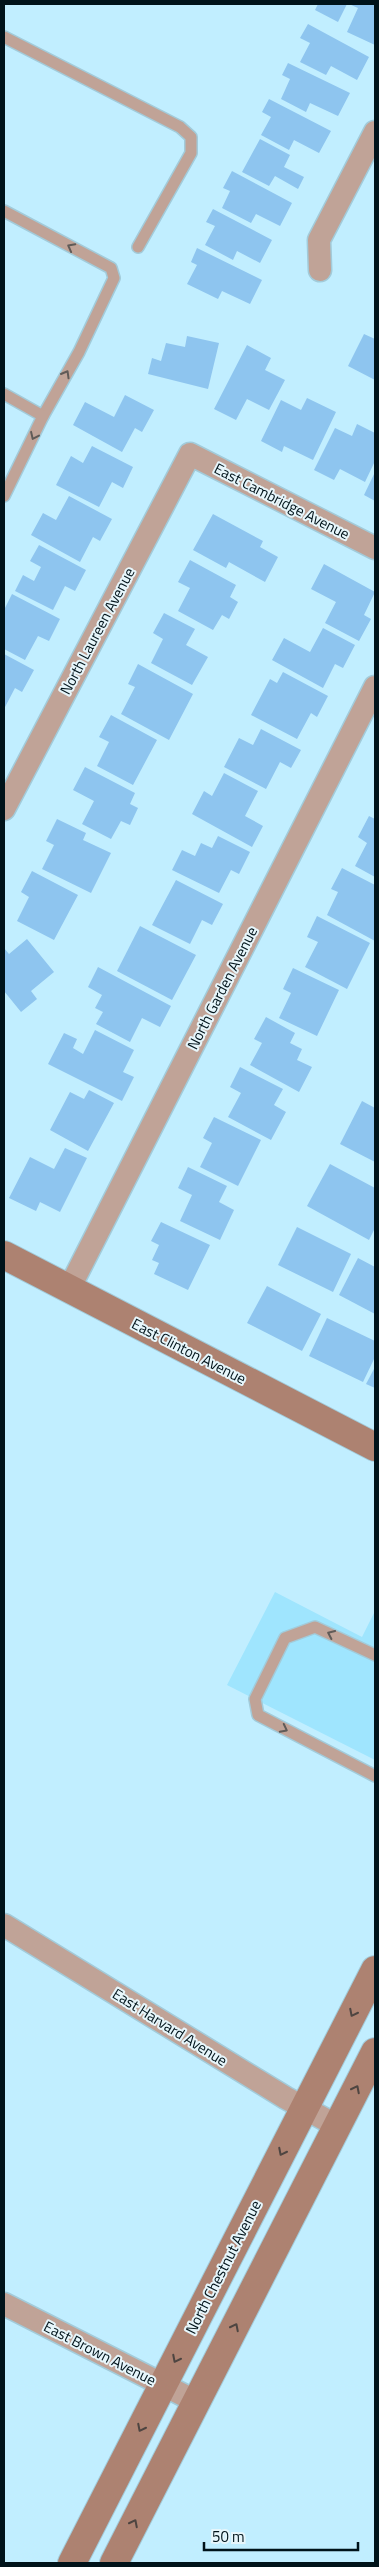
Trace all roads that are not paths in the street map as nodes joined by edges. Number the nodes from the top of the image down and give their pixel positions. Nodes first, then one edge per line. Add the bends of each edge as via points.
1 (4, 37) edge
2 (375, 132) edge
3 (4, 212) edge
4 (138, 246) dead end
5 (320, 270) dead end
6 (4, 394) edge
7 (43, 416) junction
8 (190, 454) joint
9 (4, 496) edge
10 (375, 548) edge
11 (375, 687) edge
12 (4, 809) edge
13 (4, 1255) edge
14 (69, 1289) junction
15 (374, 1443) edge
16 (375, 1654) edge
17 (375, 1776) edge
18 (4, 1925) edge
19 (375, 1970) edge
20 (375, 2052) edge
21 (304, 2108) junction
22 (337, 2126) junction
23 (4, 2304) edge
24 (163, 2385) junction
25 (197, 2402) junction
26 (72, 2563) edge
27 (114, 2563) edge

1 - 4 lane via 180,127 191,137 191,153
2 - 5 street via 319,240
7 -> 3 lane via 79,352 114,278 111,268
6 - 7 lane
7 -> 9 lane
8 - 10 street, East Cambridge Avenue
8 - 12 street, North Laureen Avenue
11 - 14 street, North Garden Avenue
13 - 14 main road, East Clinton Avenue
14 - 15 main road, East Clinton Avenue
16 -> 17 lane via 315,1627 285,1638 256,1699 258,1715
18 - 21 street, East Harvard Avenue
19 -> 21 main road, North Chestnut Avenue
22 -> 20 main road
21 - 22 street, East Harvard Avenue
21 -> 24 main road, North Chestnut Avenue
25 -> 22 main road
23 - 24 street, East Brown Avenue
24 - 25 street, East Brown Avenue
24 -> 26 main road, North Chestnut Avenue
27 -> 25 main road

